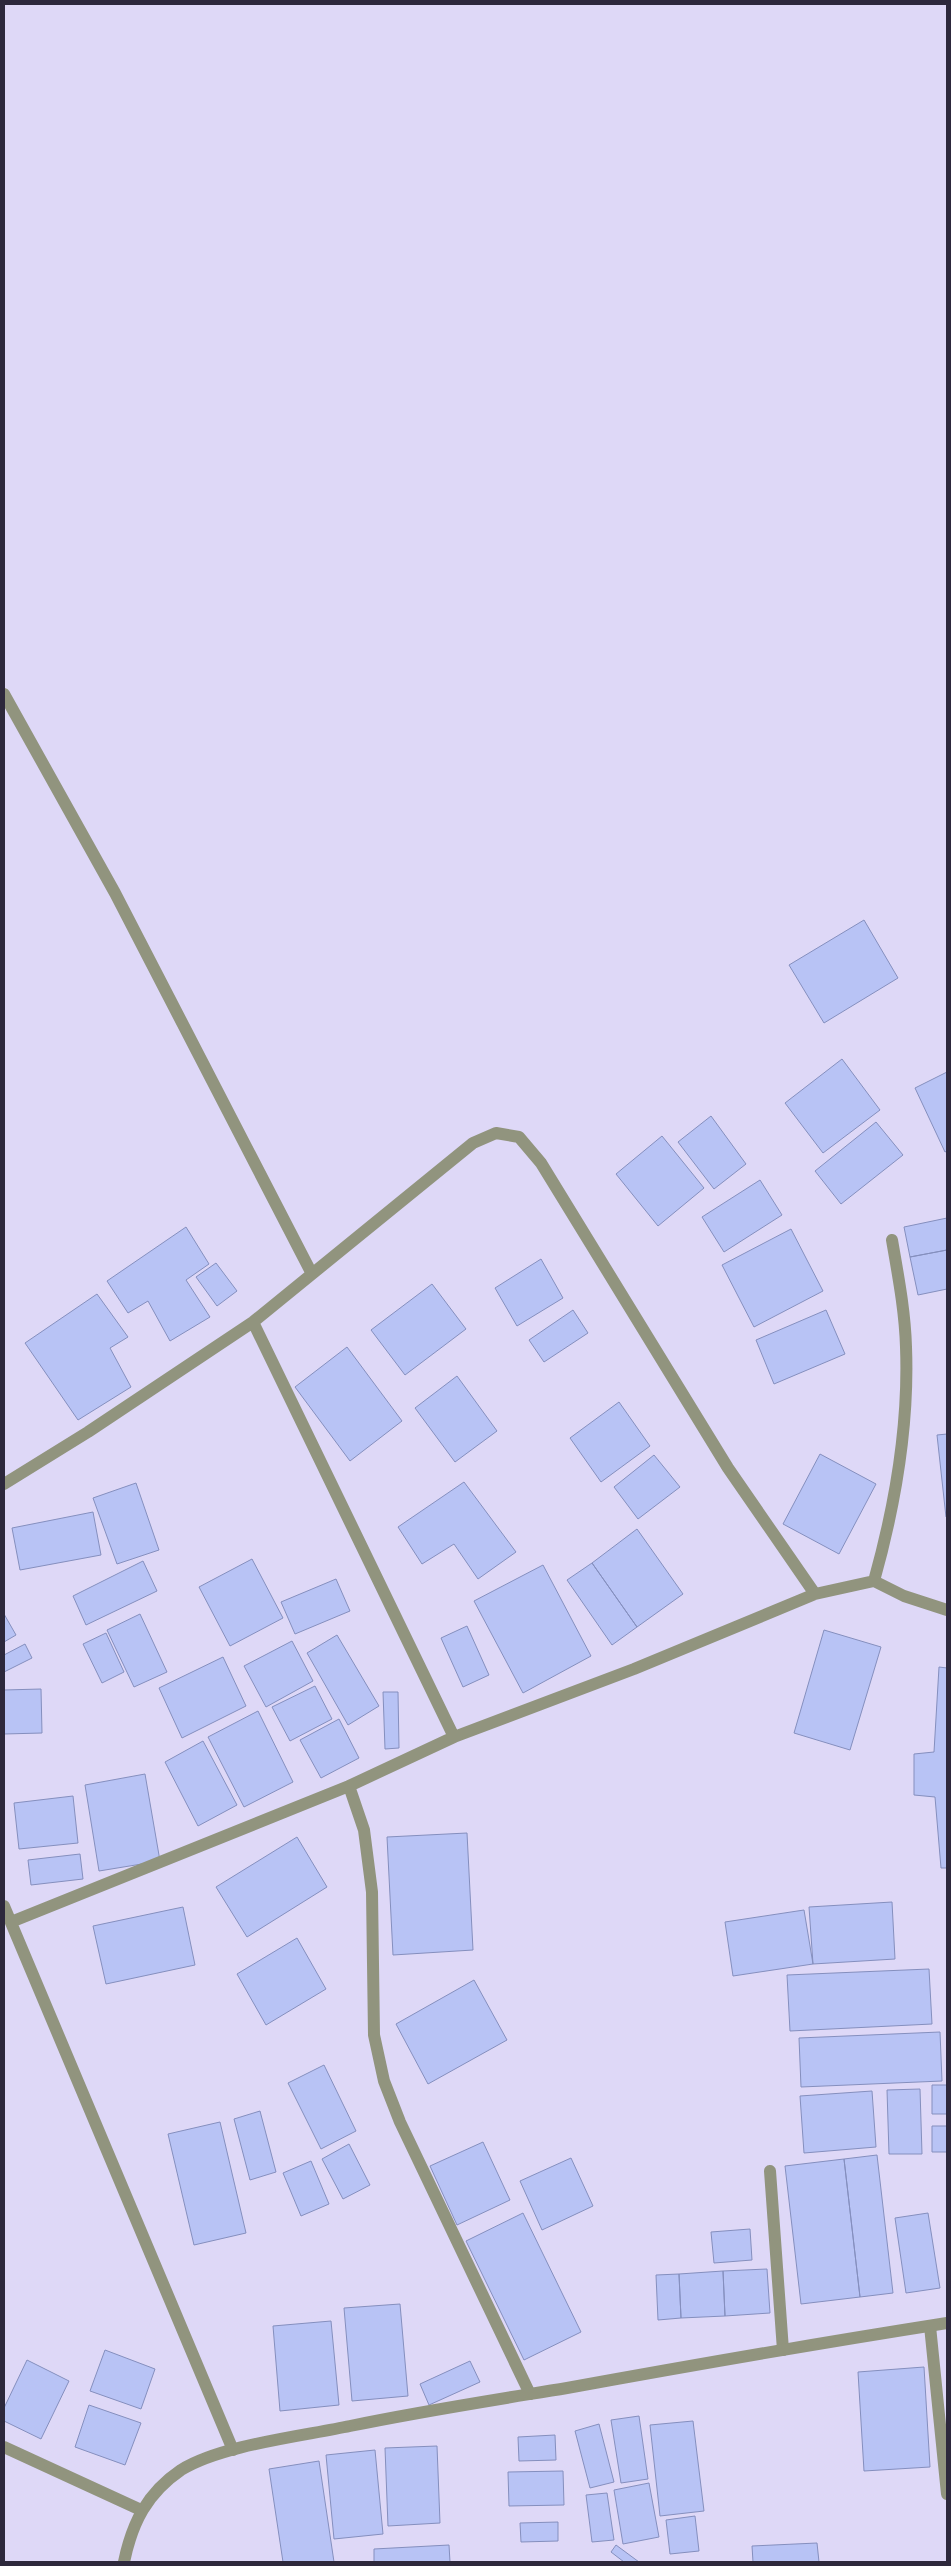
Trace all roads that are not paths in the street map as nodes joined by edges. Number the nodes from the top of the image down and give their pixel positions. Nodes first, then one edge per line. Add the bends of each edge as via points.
1 (4, 694) edge
2 (892, 1240) dead end
3 (312, 1274) junction
4 (253, 1322) junction
5 (4, 1484) edge
6 (874, 1581) junction
7 (815, 1594) junction
8 (947, 1610) edge
9 (454, 1737) junction
10 (349, 1786) junction
11 (4, 1906) edge
12 (11, 1922) junction
13 (770, 2171) dead end
14 (947, 2323) edge
15 (930, 2326) junction
16 (783, 2350) junction
17 (530, 2394) junction
18 (4, 2447) edge
19 (233, 2450) junction
20 (947, 2494) edge
21 (141, 2510) junction
22 (124, 2562) edge

1 - 3 street via 115,893
2 - 6 street via 906,1346 904,1410 890,1525
3 - 4 street
3 - 7 street via 473,1143 496,1132 519,1137 541,1163 728,1468
4 - 5 street
4 - 9 street
6 - 7 street
6 - 8 street via 904,1596
7 - 9 street via 634,1669
9 - 10 street
10 - 12 street
10 - 17 street via 364,1830 372,1892 374,2034 384,2081 404,2131
11 - 12 street
12 - 19 street
13 - 16 street
14 - 15 street
15 - 16 street
15 - 20 street
16 - 17 street
17 - 19 street via 394,2417
18 - 21 street
19 - 21 street via 205,2458 182,2470 156,2490
21 - 22 street

